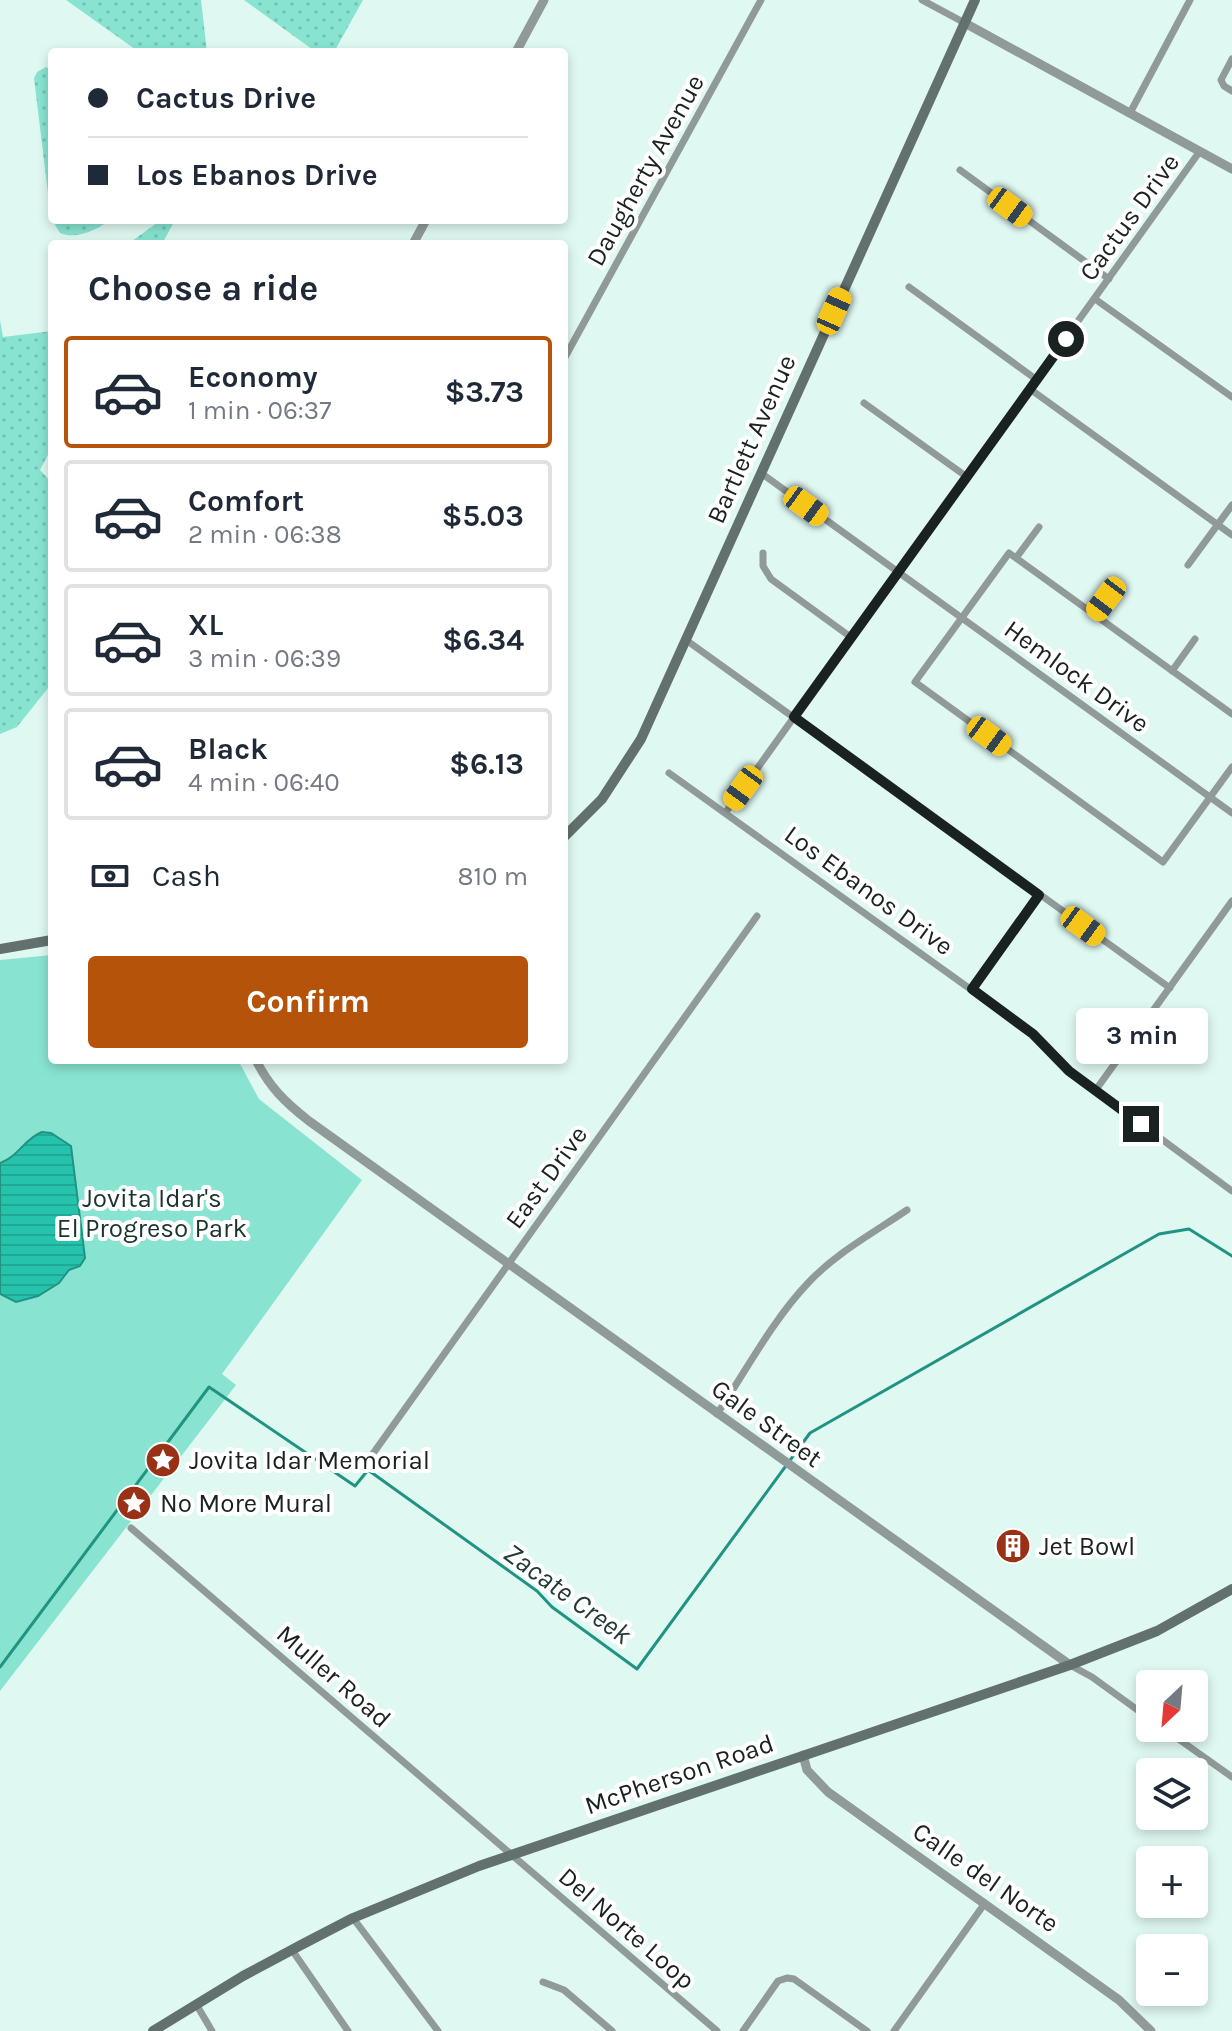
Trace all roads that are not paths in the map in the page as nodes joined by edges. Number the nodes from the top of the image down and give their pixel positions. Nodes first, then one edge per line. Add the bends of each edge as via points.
1 (544, 0) edge
2 (761, 0) edge
3 (922, 0) edge
4 (975, 0) edge
5 (1190, 0) edge
6 (963, 22) junction
7 (518, 48) edge
8 (1232, 59) edge
9 (1232, 91) edge
10 (1130, 113) junction
11 (1200, 151) junction
12 (1232, 169) edge
13 (960, 170) dead end
14 (1109, 279) junction
15 (909, 287) dead end
16 (1095, 299) junction
17 (568, 352) edge
18 (1037, 380) junction
19 (1030, 389) junction
20 (1232, 397) edge
21 (864, 403) dead end
22 (761, 473) junction
23 (967, 477) junction
24 (1232, 505) edge
25 (1218, 524) junction
26 (1039, 527) dead end
27 (1232, 535) edge
28 (763, 553) dead end
29 (1012, 556) junction
30 (1188, 565) dead end
31 (898, 572) junction
32 (1117, 583) dead end
33 (1094, 614) junction
34 (962, 618) junction
35 (852, 638) junction
36 (1195, 639) dead end
37 (686, 640) junction
38 (1172, 671) junction
39 (1232, 714) edge
40 (794, 717) junction
41 (1232, 767) edge
42 (669, 773) dead end
43 (1210, 798) junction
44 (726, 812) junction
45 (1232, 813) edge
46 (568, 833) edge
47 (1039, 895) junction
48 (1232, 901) edge
49 (757, 916) dead end
50 (48, 941) edge
51 (0, 949) edge
52 (1170, 988) junction
53 (972, 989) junction
54 (258, 1064) edge
55 (1095, 1091) junction
56 (1232, 1191) edge
57 (907, 1210) dead end
58 (509, 1264) junction
59 (717, 1414) junction
60 (367, 1462) dead end
61 (131, 1528) dead end
62 (1232, 1589) edge
63 (1070, 1665) junction
64 (1136, 1709) edge
65 (1183, 1742) edge
66 (803, 1755) junction
67 (1232, 1777) edge
68 (511, 1855) junction
69 (985, 1903) junction
70 (353, 1918) junction
71 (292, 1950) junction
72 (543, 1982) dead end
73 (196, 2004) junction
74 (153, 2031) edge
75 (212, 2031) edge
76 (348, 2031) edge
77 (438, 2031) edge
78 (612, 2031) edge
79 (717, 2031) edge
80 (743, 2031) edge
81 (867, 2031) edge
82 (894, 2031) edge
83 (1151, 2031) edge

1 - 7 street
2 - 17 street, Daugherty Avenue
3 - 6 street
4 - 6 main road, Bartlett Avenue
5 - 10 street
6 - 10 street
6 - 22 main road, Bartlett Avenue
8 - 9 street via 1221,80
10 - 11 street
11 - 12 street
11 - 14 street, Cactus Drive
13 - 14 street
14 - 16 street, Cactus Drive
15 - 18 street
16 - 18 street, Cactus Drive
16 - 20 street
18 - 19 street, Cactus Drive
19 - 23 street, Cactus Drive
19 - 25 street
21 - 23 street
22 - 31 street, Hemlock Drive
22 - 37 main road, Bartlett Avenue
23 - 31 street, Cactus Drive
24 - 25 street
25 - 27 street
25 - 30 street
26 - 29 street
28 - 35 street via 771,579
29 - 33 street
29 - 34 street
31 - 34 street, Hemlock Drive
31 - 35 street, Cactus Drive
32 - 33 street
33 - 38 street
34 - 43 street, Hemlock Drive
34 - 43 street via 915,682 1163,862
35 - 40 street, Cactus Drive
36 - 38 street
37 - 40 street
37 - 46 main road, Bartlett Avenue via 627,764
38 - 39 street
40 - 44 street, Cactus Drive
40 - 47 street
41 - 43 street
42 - 44 street, Los Ebanos Drive
43 - 45 street, Hemlock Drive
44 - 53 street, Los Ebanos Drive
47 - 52 street
47 - 53 street
48 - 52 street
49 - 58 street, East Drive
50 - 51 main road
52 - 55 street
53 - 55 street, Los Ebanos Drive via 1033,1034
54 - 58 street, Gale Street via 282,1100
55 - 56 street, Los Ebanos Drive
57 - 59 street via 808,1282
58 - 59 street, Gale Street
58 - 60 street, East Drive
59 - 63 street, Gale Street
61 - 68 street, Muller Road
62 - 63 main road, McPherson Road via 1157,1631
63 - 64 street, Gale Street
63 - 66 main road, McPherson Road
65 - 67 street
66 - 68 main road, McPherson Road
66 - 69 street, Calle del Norte via 807,1770 828,1792
68 - 70 main road, McPherson Road
68 - 79 street, Del Norte Loop
69 - 82 street
69 - 83 street, Calle del Norte via 1119,2000
70 - 71 main road, McPherson Road
70 - 77 street
71 - 73 main road, McPherson Road
71 - 76 street
72 - 78 street via 564,1990
73 - 74 main road, McPherson Road
73 - 75 street
80 - 81 street via 778,1981 787,1978

